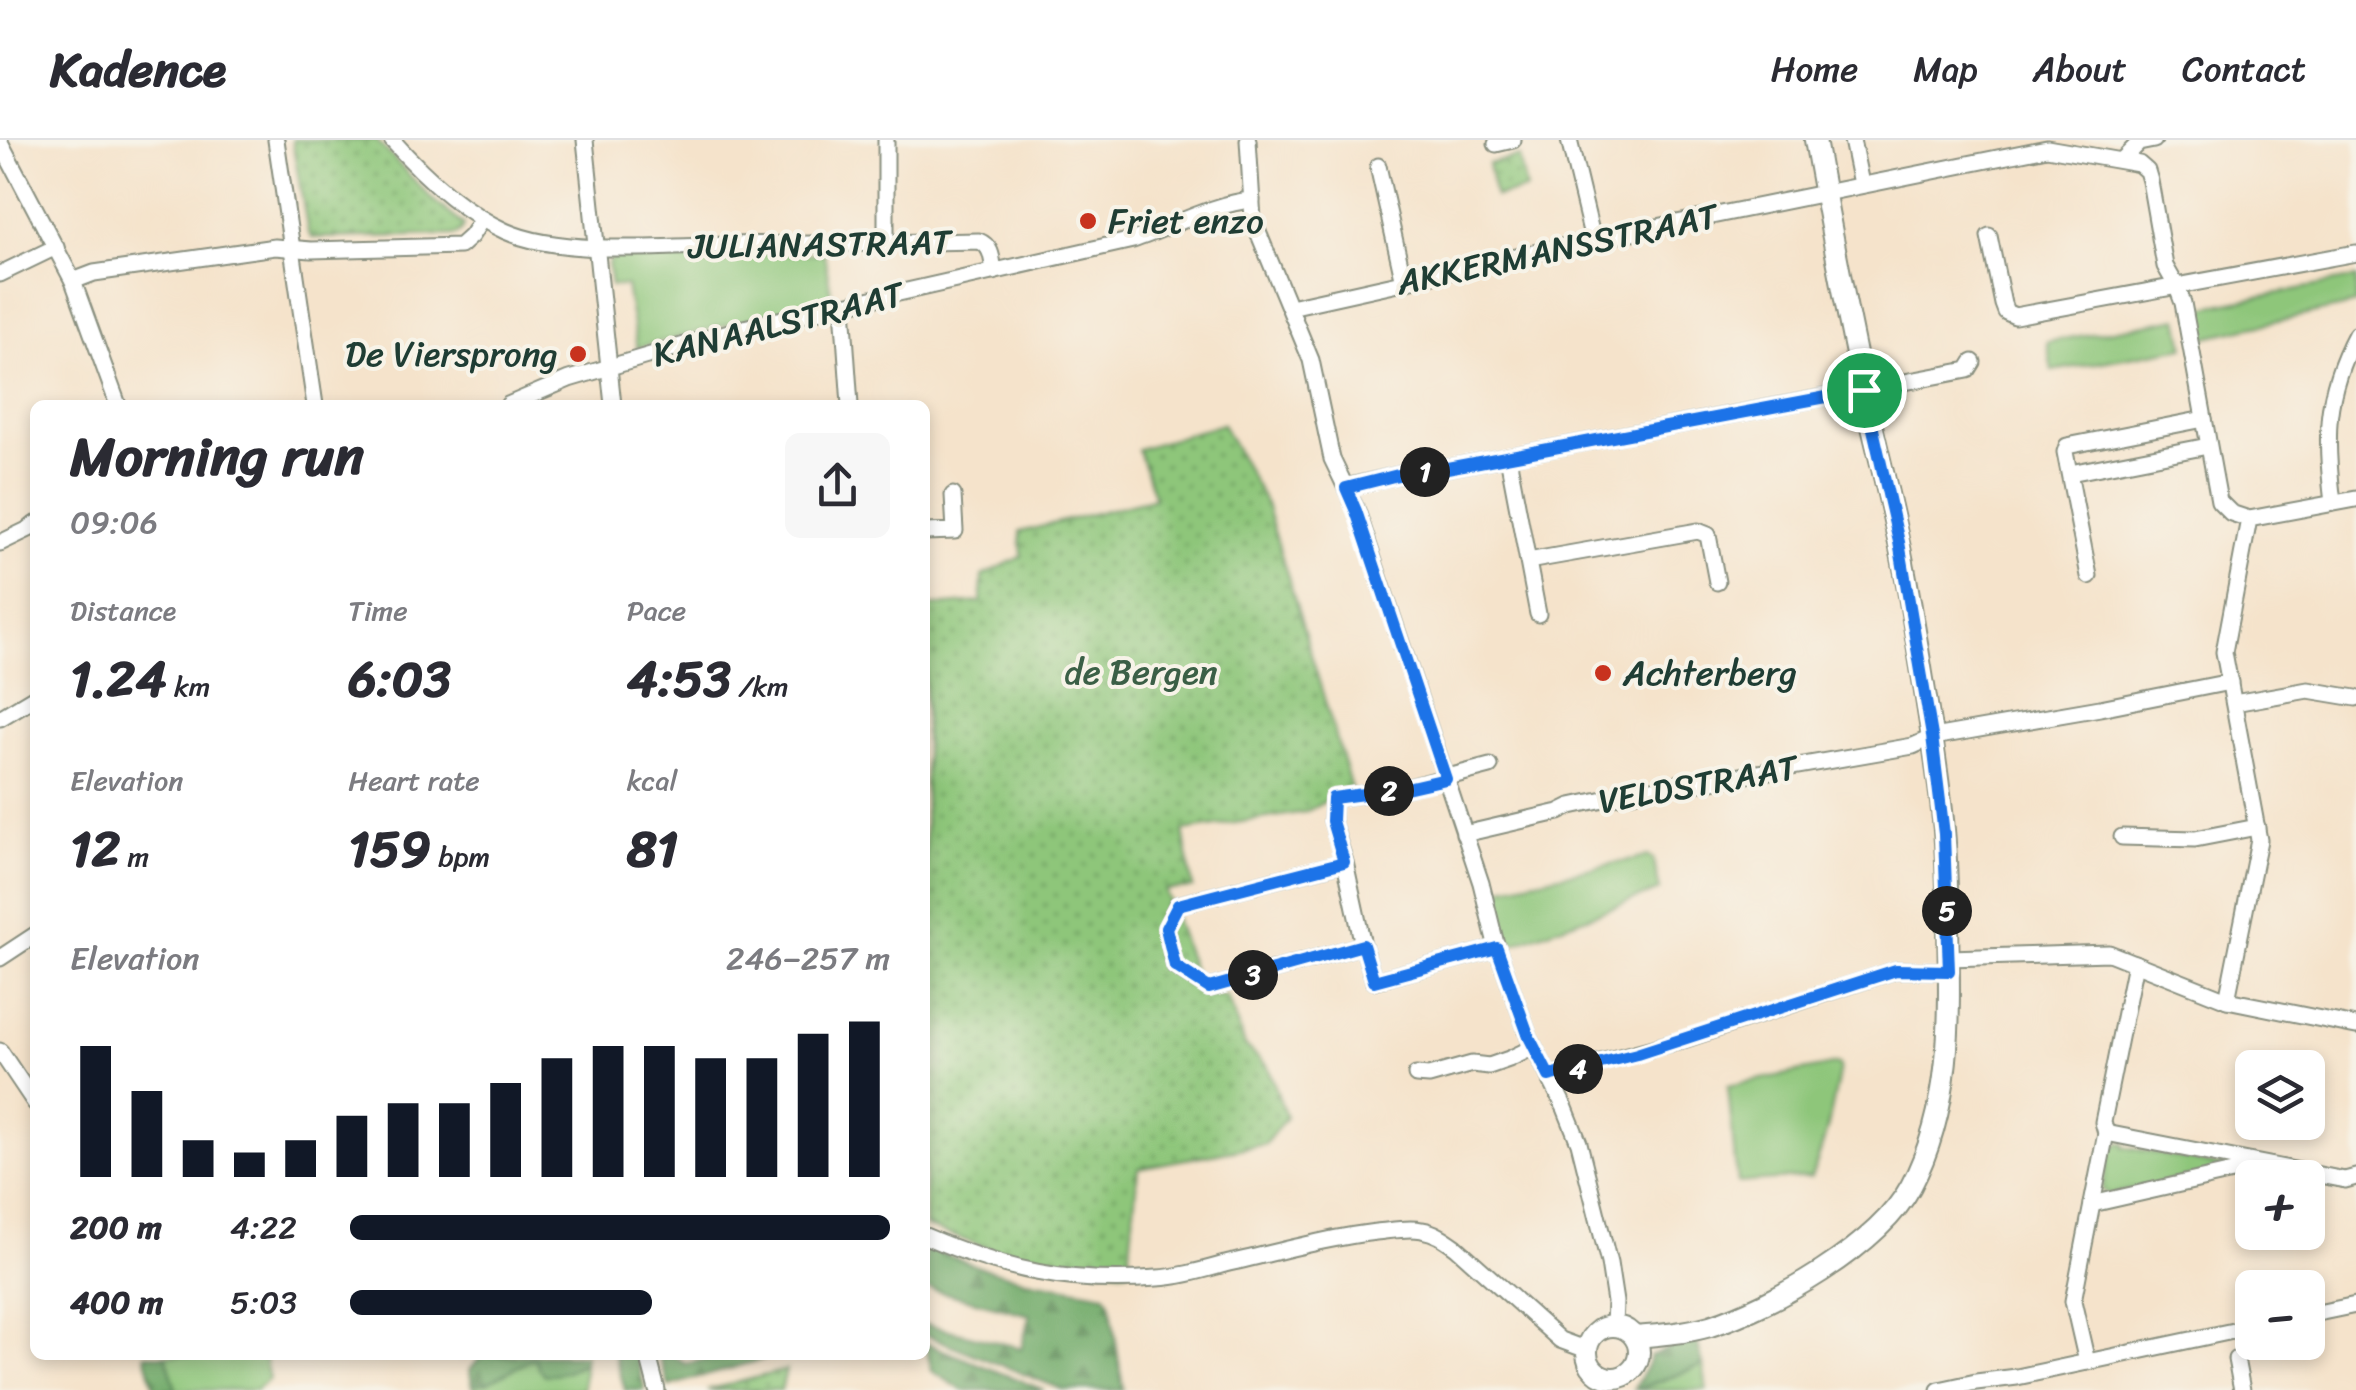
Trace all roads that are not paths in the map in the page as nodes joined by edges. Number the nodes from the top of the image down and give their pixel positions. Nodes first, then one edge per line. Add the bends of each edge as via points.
1 (276, 140) edge
2 (392, 140) edge
3 (586, 140) edge
4 (886, 140) edge
5 (1248, 140) edge
6 (1514, 140) edge
7 (1569, 140) edge
8 (1814, 140) edge
9 (1852, 140) edge
10 (2154, 140) edge
11 (0, 142) edge
12 (1496, 144) dead end
13 (2036, 145) edge
14 (2122, 160) junction
15 (1378, 166) dead end
16 (1861, 184) junction
17 (1824, 192) junction
18 (1252, 200) junction
19 (482, 218) junction
20 (1990, 236) dead end
21 (1593, 240) junction
22 (886, 244) junction
23 (596, 246) junction
24 (56, 247) junction
25 (292, 248) junction
26 (2356, 253) edge
27 (994, 272) junction
28 (0, 274) edge
29 (73, 281) junction
30 (1404, 282) junction
31 (2178, 287) junction
32 (1290, 307) junction
33 (843, 308) junction
34 (2356, 334) edge
35 (1973, 362) dead end
36 (609, 367) junction
37 (1864, 390) junction
38 (116, 400) edge
39 (313, 400) edge
40 (520, 400) edge
41 (613, 400) edge
42 (850, 400) edge
43 (2204, 419) junction
44 (2208, 446) junction
45 (1508, 457) junction
46 (2070, 473) junction
47 (1346, 488) junction
48 (953, 495) dead end
49 (2356, 498) edge
50 (2333, 503) junction
51 (2249, 518) junction
52 (30, 529) edge
53 (930, 532) edge
54 (0, 542) edge
55 (1528, 561) junction
56 (2089, 576) dead end
57 (1717, 582) dead end
58 (1538, 614) dead end
59 (2230, 682) junction
60 (2356, 698) edge
61 (30, 699) edge
62 (2234, 703) junction
63 (0, 718) edge
64 (1932, 736) junction
65 (1490, 766) dead end
66 (1446, 779) junction
67 (2257, 827) junction
68 (1464, 834) junction
69 (2122, 837) dead end
70 (1344, 862) junction
71 (30, 938) edge
72 (1363, 945) junction
73 (1497, 948) junction
74 (0, 958) edge
75 (2136, 963) junction
76 (1949, 965) junction
77 (2227, 1000) junction
78 (2356, 1026) edge
79 (1534, 1047) junction
80 (0, 1051) edge
81 (1416, 1075) dead end
82 (1549, 1076) junction
83 (30, 1096) edge
84 (2106, 1132) junction
85 (2246, 1160) edge
86 (2235, 1171) edge
87 (2325, 1176) edge
88 (2356, 1177) edge
89 (2092, 1204) junction
90 (930, 1238) edge
91 (2356, 1304) edge
92 (2325, 1310) edge
93 (1614, 1326) junction
94 (2235, 1330) edge
95 (1638, 1346) junction
96 (1587, 1350) junction
97 (649, 1360) edge
98 (2236, 1360) dead end
99 (2087, 1362) junction
100 (1619, 1383) edge
101 (657, 1390) edge
102 (1940, 1390) edge
103 (2242, 1390) edge

1 - 25 street
2 - 19 street via 436,185
3 - 23 street
4 - 22 street
5 - 18 street
6 - 12 street
7 - 21 street
8 - 17 street
9 - 16 street
10 - 14 street via 2139,143
11 - 24 street
13 - 14 street, AKKERMANSSTRAAT
13 - 16 street, AKKERMANSSTRAAT
14 - 31 street via 2147,171 2165,266
15 - 30 street
16 - 17 street, AKKERMANSSTRAAT
17 - 21 street, AKKERMANSSTRAAT
17 - 37 street
18 - 27 street, JULIANASTRAAT via 1132,240
18 - 32 street via 1253,220
19 - 23 street, JULIANASTRAAT via 529,240
19 - 25 street via 460,246
20 - 31 street via 2003,304 2015,316
21 - 30 street, AKKERMANSSTRAAT
22 - 23 street, JULIANASTRAAT
22 - 27 street, JULIANASTRAAT via 979,241 989,249
23 - 36 street
24 - 28 street
24 - 29 street
25 - 29 street via 112,270
25 - 39 street
26 - 31 street
27 - 33 street, KANAALSTRAAT
29 - 38 street
30 - 32 street, AKKERMANSSTRAAT
31 - 43 street
32 - 47 street
33 - 36 street, KANAALSTRAAT
33 - 42 street
34 - 50 street via 2328,422
35 - 37 street via 1968,370
36 - 40 street, KANAALSTRAAT
36 - 41 street
37 - 45 street
37 - 64 street via 1899,542
43 - 44 street
43 - 46 street via 2068,446
44 - 46 street
44 - 51 street via 2219,501
45 - 47 street
45 - 55 street
46 - 56 street
47 - 66 street
48 - 53 street via 955,531
49 - 50 street
50 - 51 street
51 - 59 street via 2224,652
52 - 54 street
55 - 57 street via 1698,531 1710,542
55 - 58 street
59 - 62 street
59 - 64 street, VELDSTRAAT
60 - 62 street via 2308,690
61 - 63 street
62 - 67 street
64 - 68 street, VELDSTRAAT via 1913,746 1680,784
64 - 76 street
65 - 66 street
66 - 68 street
66 - 70 street via 1333,798
67 - 69 street via 2195,839
67 - 77 street
68 - 73 street
70 - 72 street
70 - 72 street via 1178,905 1166,928 1175,966 1209,988
71 - 74 street
72 - 73 street via 1374,981
73 - 79 street
75 - 76 street via 2096,952
75 - 77 street
75 - 84 street
76 - 82 street via 1896,970
76 - 95 street via 1947,1058 1938,1110 1919,1169 1890,1216 1857,1246 1781,1294 1711,1325
77 - 78 street
79 - 81 street via 1490,1066
79 - 82 street
80 - 83 street
82 - 93 street via 1592,1192 1614,1292
84 - 85 street
84 - 89 street
86 - 89 street
87 - 88 street
89 - 99 street via 2073,1301
90 - 96 street via 1010,1268 1113,1280 1176,1276 1330,1240 1420,1229 1456,1246 1560,1340
91 - 92 street
93 - 95 street via 1628,1330
93 - 96 street via 1594,1333
94 - 99 street
95 - 100 street via 1636,1367
96 - 100 street via 1593,1370
97 - 101 street
98 - 103 street
99 - 102 street

